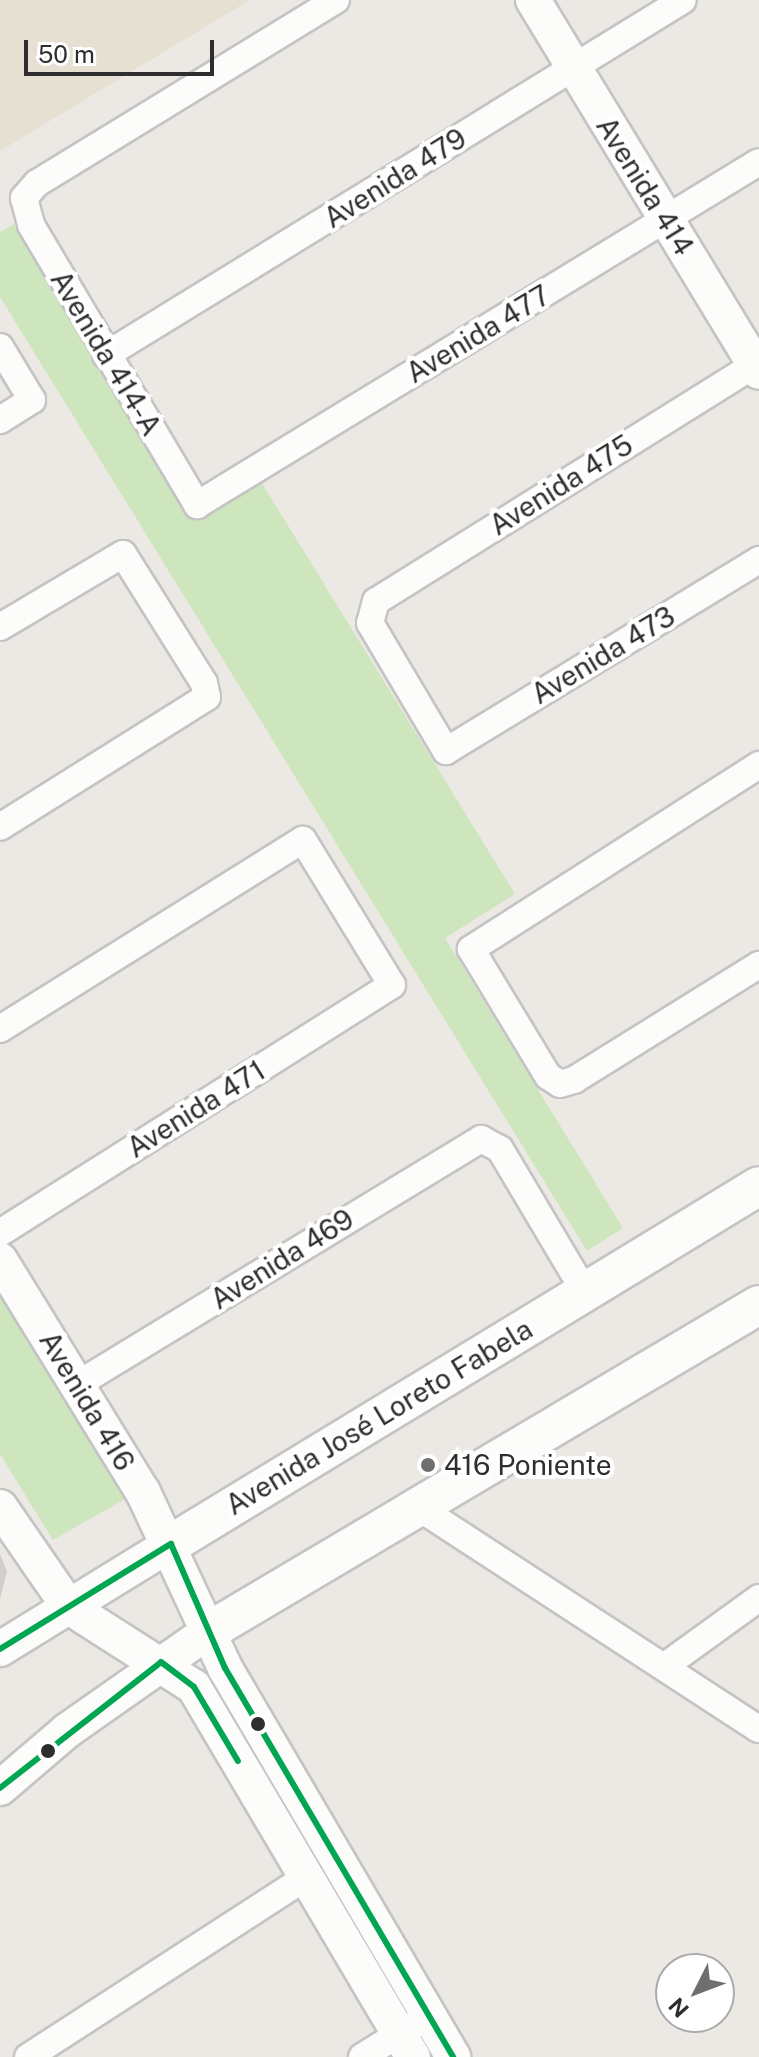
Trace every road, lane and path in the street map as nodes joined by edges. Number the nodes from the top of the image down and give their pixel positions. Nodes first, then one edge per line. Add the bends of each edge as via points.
1 (336, 0) edge
2 (533, 0) edge
3 (683, 0) edge
4 (573, 68) junction
5 (759, 162) edge
6 (666, 219) junction
7 (0, 347) edge
8 (106, 355) junction
9 (757, 366) edge
10 (0, 420) edge
11 (197, 505) joint
12 (759, 560) edge
13 (0, 627) edge
14 (446, 751) joint
15 (759, 765) edge
16 (0, 827) edge
17 (759, 965) edge
18 (0, 1029) edge
19 (759, 1186) edge
20 (0, 1233) edge
21 (0, 1260) edge
22 (585, 1292) junction
23 (11, 1295) edge
24 (759, 1305) edge
25 (78, 1384) junction
26 (0, 1507) edge
27 (421, 1509) junction
28 (171, 1544) junction
29 (759, 1598) edge
30 (69, 1607) junction
31 (209, 1631) junction
32 (0, 1649) edge
33 (161, 1662) junction
34 (665, 1666) junction
35 (759, 1729) edge
36 (0, 1788) edge
37 (309, 1810) junction
38 (277, 1828) junction
39 (306, 1877) junction
40 (362, 1899) junction
41 (333, 1919) junction
42 (429, 2016) junction
43 (406, 2045) edge
44 (28, 2057) edge
45 (362, 2057) edge
46 (453, 2057) edge

1 - 8 street, Avenida 414-A via 37,183 24,198 31,225
2 - 4 street, Avenida 414
3 - 4 street, Avenida 479
4 - 6 street, Avenida 414
4 - 8 street, Avenida 479
5 - 6 street, Avenida 477
6 - 9 street, Avenida 414
6 - 11 street, Avenida 477
7 - 10 street via 32,400
8 - 11 street, Avenida 414-A
9 - 14 street, Avenida 475 via 376,601 369,614 373,631
12 - 14 street, Avenida 473
13 - 16 street via 123,554 204,683 207,697
15 - 17 street via 471,949 548,1076 560,1084
18 - 20 street, Avenida 471 via 303,840 392,985
19 - 22 main road, Avenida José Loreto Fabela
21 - 23 street, Avenida 416
22 - 25 street, Avenida 469 via 500,1149 488,1140 474,1140
22 - 28 main road, Avenida José Loreto Fabela
23 - 25 street, Avenida 416
24 - 27 main road
25 - 28 street, Avenida 416
26 - 30 street
27 - 31 main road
27 - 34 street
28 - 30 street, Avenida José Loreto Fabela
28 - 31 street, Avenida 416
29 - 34 street
30 - 32 street, Avenida José Loreto Fabela
30 - 33 street via 142,1656
31 - 33 street
31 - 37 street, Avenida 416 via 225,1668
33 - 36 street
33 - 38 street via 194,1687
34 - 35 street
37 - 38 street
37 - 40 street, Avenida 416
38 - 39 street
39 - 41 street
39 - 44 street
40 - 41 street
40 - 42 street, Avenida 416
41 - 43 street
42 - 43 street
42 - 46 street, Avenida 416
43 - 45 street

